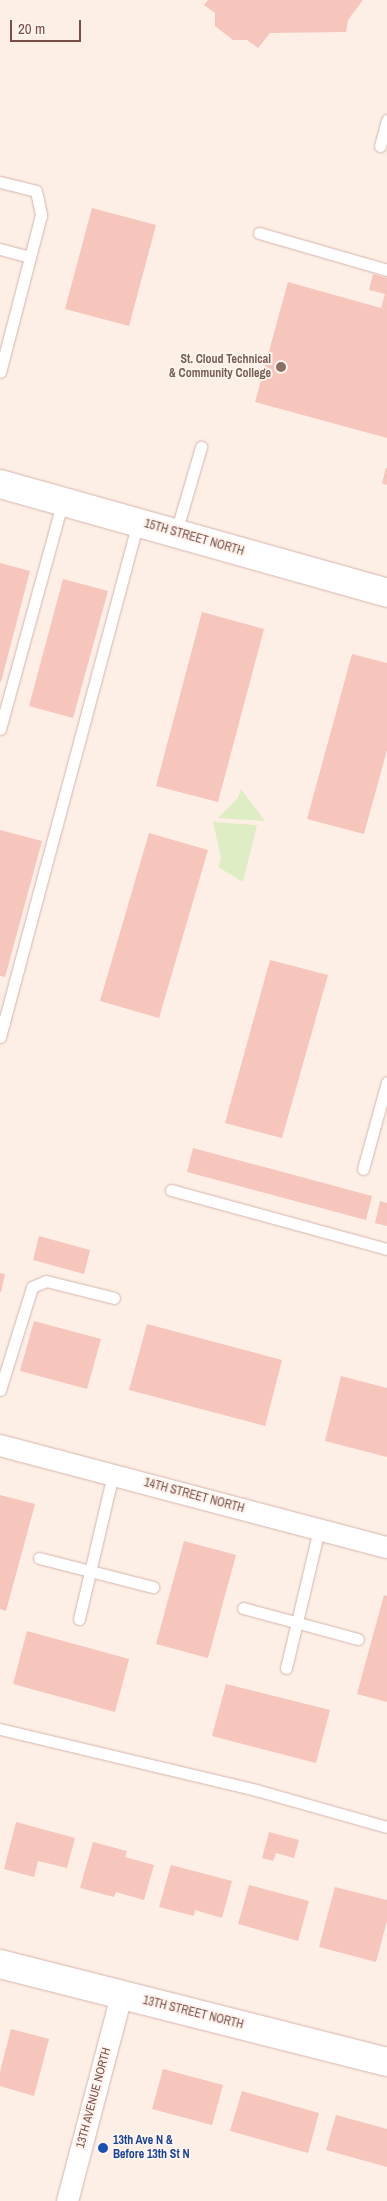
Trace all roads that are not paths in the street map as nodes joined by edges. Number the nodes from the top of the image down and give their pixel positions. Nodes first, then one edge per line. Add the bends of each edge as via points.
1 (387, 120) edge
2 (380, 146) dead end
3 (0, 182) edge
4 (259, 233) dead end
5 (0, 249) edge
6 (30, 257) junction
7 (387, 270) edge
8 (0, 372) edge
9 (201, 447) dead end
10 (0, 484) edge
11 (64, 501) junction
12 (138, 522) junction
13 (176, 532) junction
14 (387, 593) edge
15 (0, 729) edge
16 (2, 1021) edge
17 (0, 1036) edge
18 (387, 1082) edge
19 (363, 1169) dead end
20 (171, 1190) dead end
21 (387, 1249) edge
22 (114, 1298) dead end
23 (0, 1390) edge
24 (0, 1444) edge
25 (113, 1474) junction
26 (319, 1529) junction
27 (387, 1547) edge
28 (39, 1558) dead end
29 (90, 1571) junction
30 (153, 1587) dead end
31 (243, 1608) dead end
32 (79, 1619) dead end
33 (297, 1621) junction
34 (358, 1638) dead end
35 (286, 1668) dead end
36 (0, 1729) edge
37 (387, 1827) edge
38 (0, 1964) edge
39 (121, 1995) junction
40 (387, 2062) edge
41 (67, 2201) edge

1 - 2 lane
3 - 6 lane via 36,192 41,215
4 - 7 lane
5 - 6 lane
6 - 8 lane
9 - 13 lane
10 - 11 street, 15TH STREET NORTH
11 - 12 street, 15TH STREET NORTH
11 - 15 lane
12 - 13 street, 15TH STREET NORTH
12 - 16 lane
13 - 14 street, 15TH STREET NORTH
16 - 17 lane
18 - 19 lane
20 - 21 lane
22 - 23 lane via 46,1281 32,1287
24 - 25 street, 14TH STREET NORTH
25 - 26 street, 14TH STREET NORTH
25 - 29 lane
26 - 27 street, 14TH STREET NORTH
26 - 33 lane
28 - 29 lane
29 - 30 lane
29 - 32 lane
31 - 33 lane
33 - 34 lane
33 - 35 lane
36 - 37 lane via 256,1790
38 - 39 street, 13TH STREET NORTH
39 - 40 street, 13TH STREET NORTH
39 - 41 street, 13TH AVENUE NORTH

